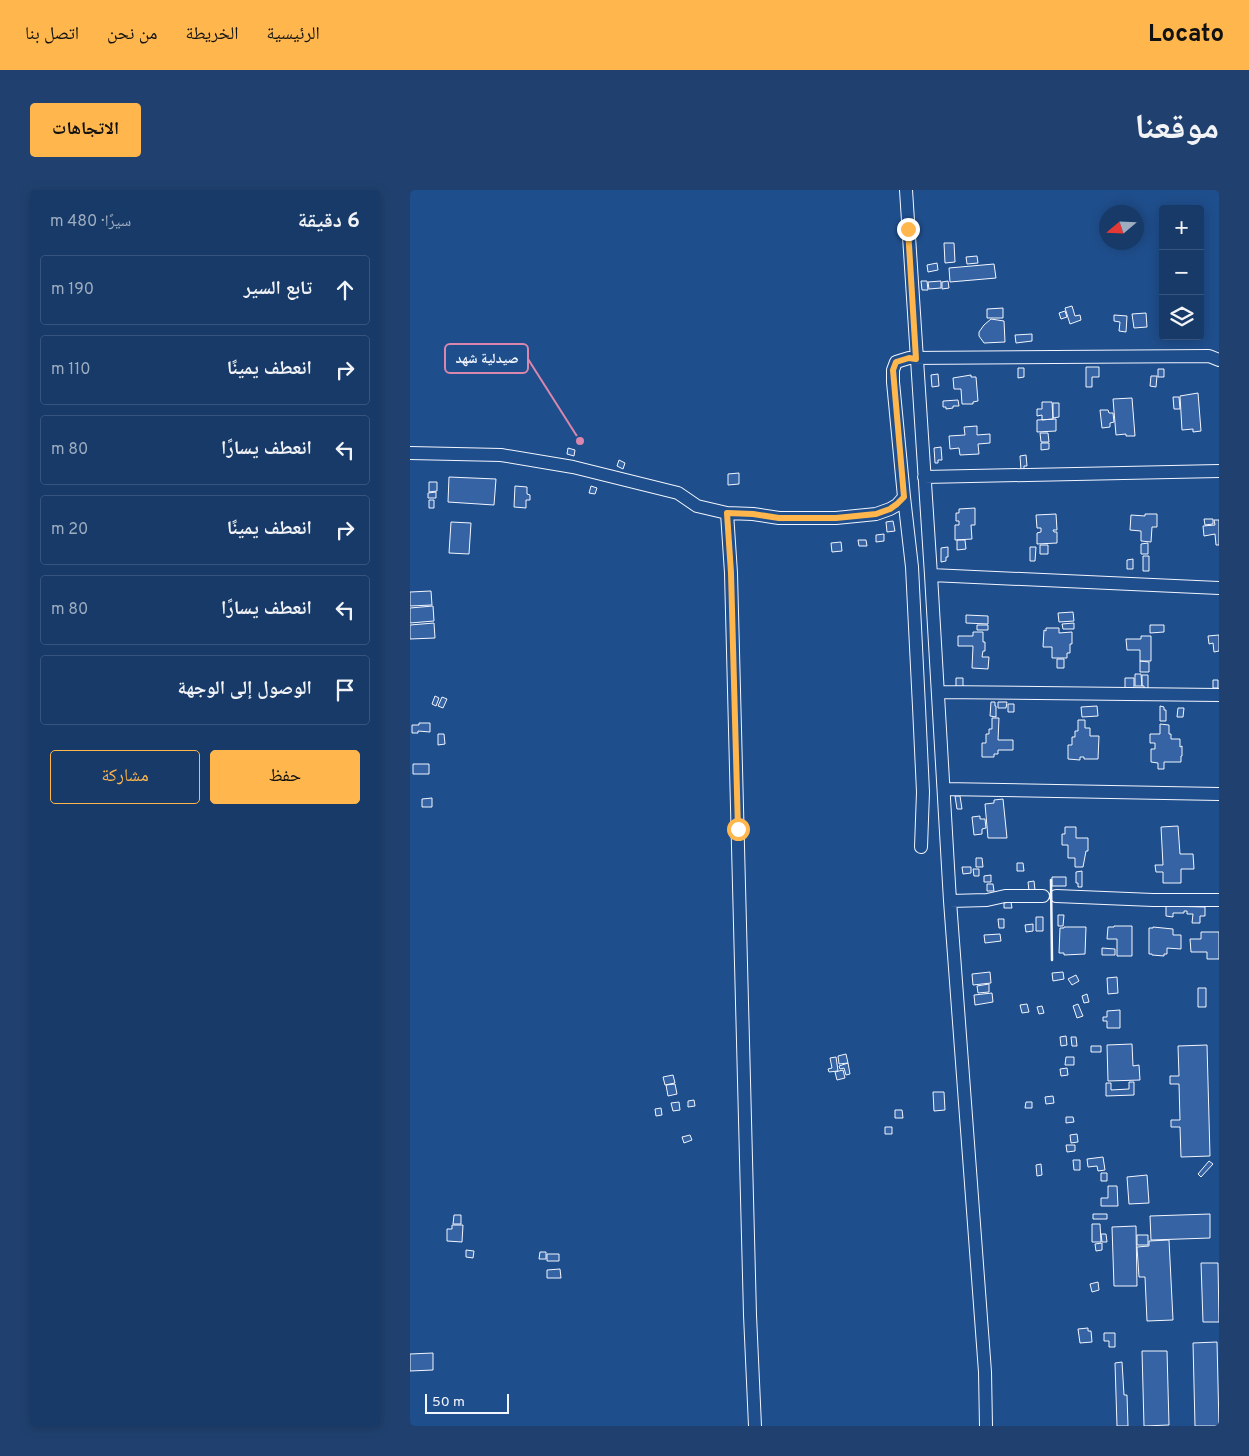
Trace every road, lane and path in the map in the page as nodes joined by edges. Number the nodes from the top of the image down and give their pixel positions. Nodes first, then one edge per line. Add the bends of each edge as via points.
1 (906, 190) edge
2 (916, 359) junction
3 (1219, 360) edge
4 (410, 453) edge
5 (1219, 471) edge
6 (924, 478) junction
7 (904, 497) junction
8 (727, 513) junction
9 (931, 575) junction
10 (1219, 588) edge
11 (938, 692) junction
12 (1219, 695) edge
13 (944, 789) junction
14 (1219, 794) edge
15 (921, 847) dead end
16 (1219, 900) edge
17 (950, 901) junction
18 (755, 1426) edge
19 (986, 1426) edge

1 - 2 street
2 - 3 street via 1209,356
2 - 6 street
2 - 7 street via 896,362 893,370
4 - 8 street via 501,456 573,468 678,492 698,506
5 - 6 street
6 - 9 street
7 - 8 street via 890,509 876,514 836,518 779,518
7 - 15 street via 912,567 920,716
8 - 18 street
9 - 10 street
9 - 11 street
11 - 12 street
11 - 13 street
13 - 14 street
13 - 17 street
16 - 17 street via 1005,896
17 - 19 street via 985,1372

